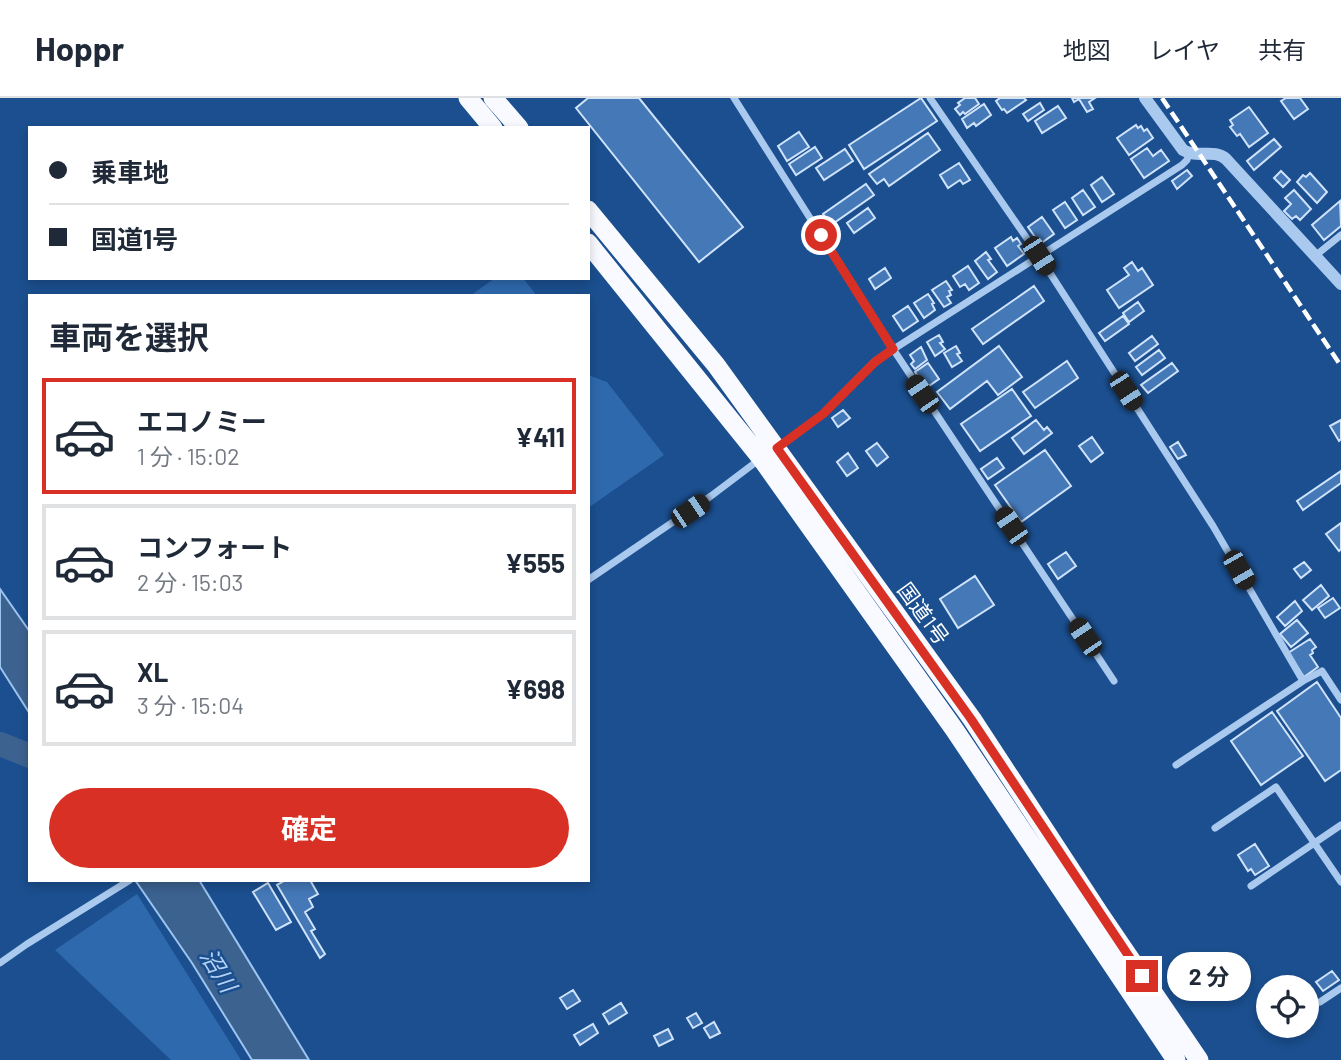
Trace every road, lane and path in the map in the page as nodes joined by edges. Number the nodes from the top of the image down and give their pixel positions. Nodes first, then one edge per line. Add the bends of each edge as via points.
1 (468, 98) edge
2 (493, 98) edge
3 (734, 98) edge
4 (930, 98) edge
5 (1145, 98) edge
6 (492, 126) edge
7 (517, 126) edge
8 (1189, 154) junction
9 (590, 212) edge
10 (1341, 235) edge
11 (590, 245) edge
12 (1039, 256) junction
13 (1315, 256) junction
14 (1341, 284) edge
15 (893, 349) junction
16 (769, 453) junction
17 (590, 579) edge
18 (1114, 681) dead end
19 (1303, 681) junction
20 (1341, 700) edge
21 (1177, 765) dead end
22 (1341, 825) edge
23 (1215, 828) dead end
24 (1315, 843) junction
25 (127, 882) edge
26 (1341, 882) edge
27 (1251, 886) dead end
28 (0, 963) edge
29 (1341, 988) edge
30 (1320, 1002) dead end
31 (1176, 1060) edge
32 (1199, 1060) edge

1 - 6 highway
2 - 7 highway
3 - 15 street
4 - 12 street
5 - 8 street
8 - 12 street via 1182,165
8 - 13 street via 1223,155
9 - 16 highway, 国道1号 via 716,366
10 - 13 street
11 - 16 highway, 国道1号
12 - 15 street
12 - 19 street via 1213,526
13 - 14 street
15 - 16 street via 823,414
15 - 18 street
16 - 17 street
16 - 31 highway, 国道1号
16 - 32 highway, 国道1号 via 971,719
19 - 20 street via 1322,671
19 - 21 street
22 - 24 street
23 - 24 street via 1276,787
24 - 26 street
24 - 27 street
25 - 28 street
29 - 30 street

